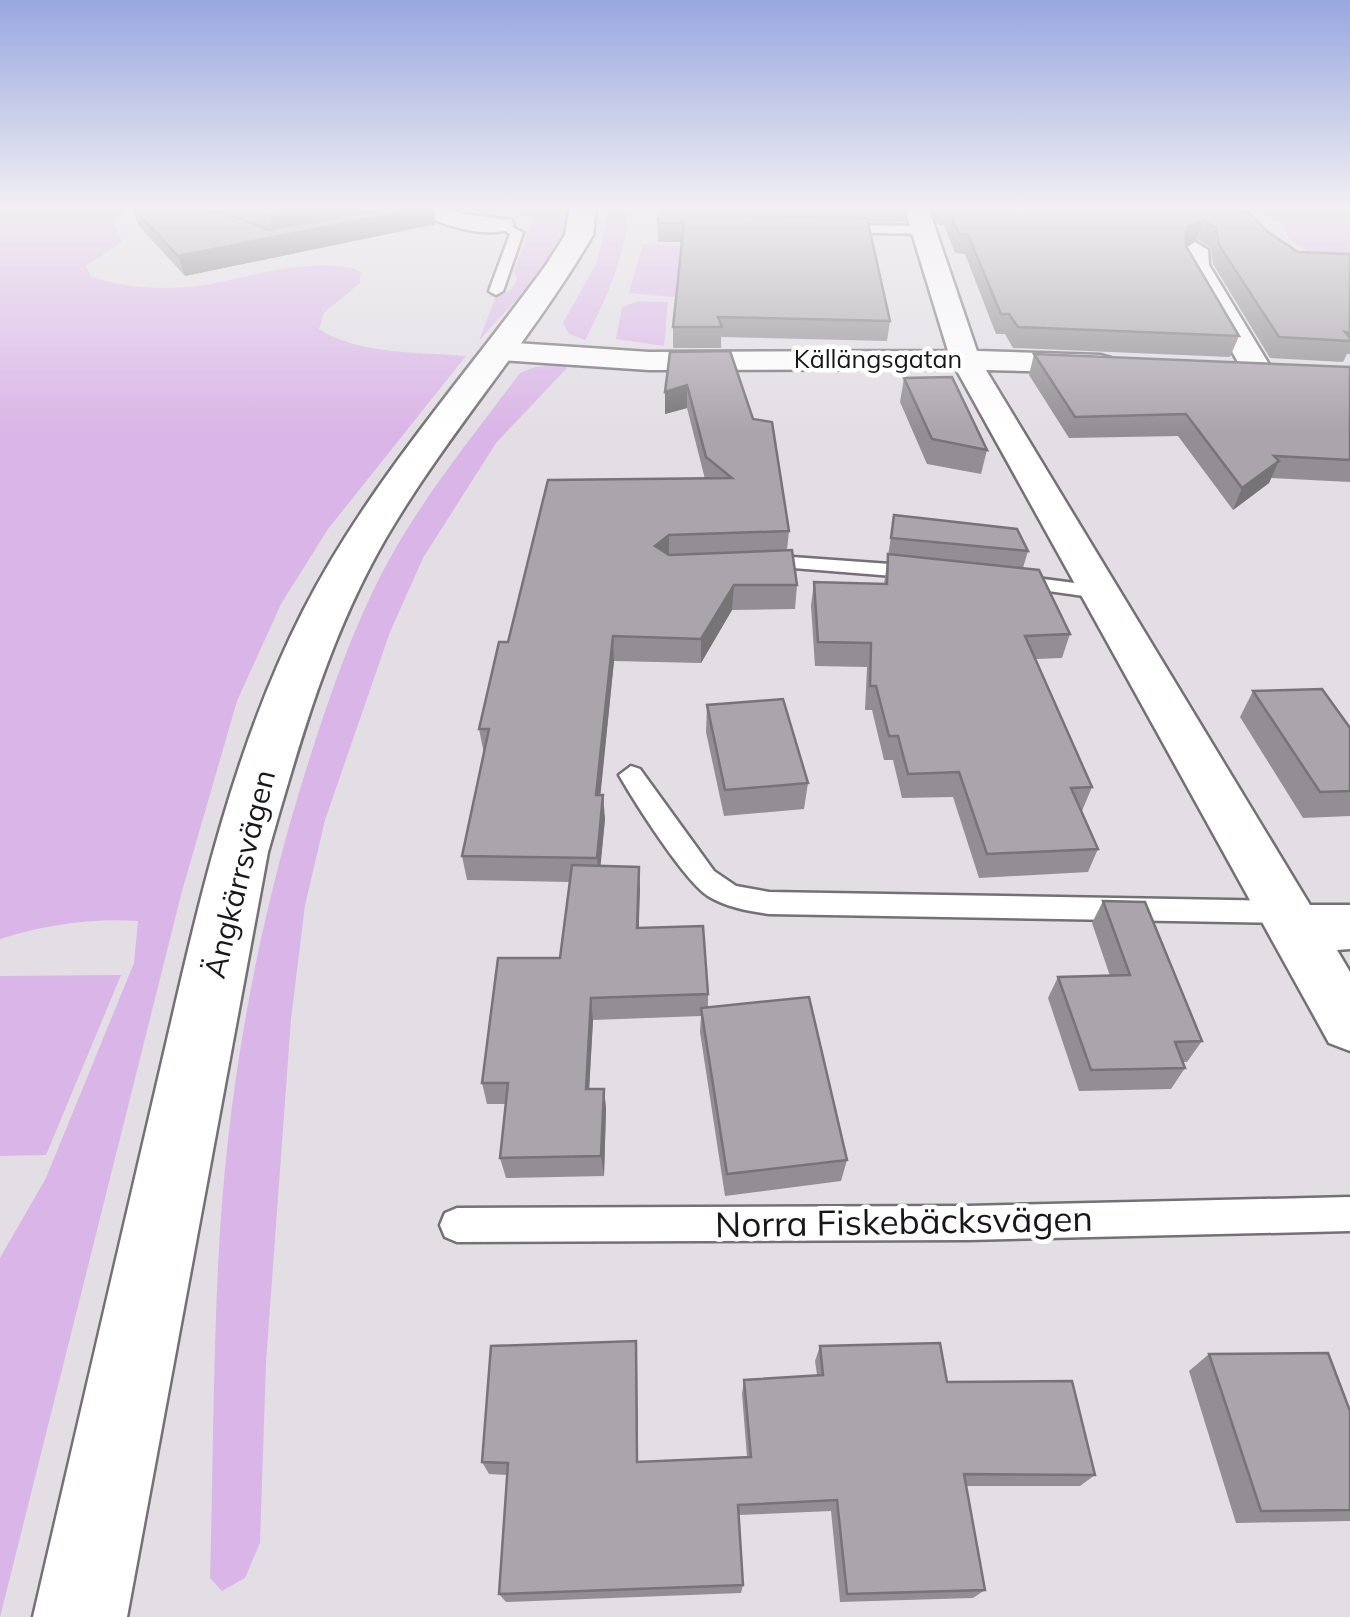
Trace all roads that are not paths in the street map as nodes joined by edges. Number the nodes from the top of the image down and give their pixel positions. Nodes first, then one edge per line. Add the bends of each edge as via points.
1 (499, 282) edge
2 (546, 282) edge
3 (941, 282) edge
4 (1206, 282) edge
5 (496, 291) dead end
6 (499, 351) junction
7 (965, 358) junction
8 (1128, 364) edge
9 (1219, 369) edge
10 (1258, 371) junction
11 (1296, 372) edge
12 (746, 562) edge
13 (935, 573) edge
14 (991, 579) edge
15 (1098, 592) junction
16 (631, 774) dead end
17 (1291, 920) junction
18 (1350, 927) edge
19 (1350, 1024) edge
20 (1350, 1214) edge
21 (457, 1225) dead end
22 (80, 1617) edge

1 - 5 lane
2 - 6 street, Ängkärrsvägen
3 - 7 street
4 - 10 street
6 - 7 street, Källängsgatan via 600,361
6 - 22 street, Ängkärrsvägen via 342,579 275,736 239,852
7 - 8 street, Källängsgatan
7 - 15 street
9 - 10 street
10 - 11 street
12 - 13 lane
14 - 15 lane
15 - 17 street
16 - 17 lane via 705,878 735,898
17 - 18 street
17 - 19 street
20 - 21 lane, Norra Fiskebäcksvägen

